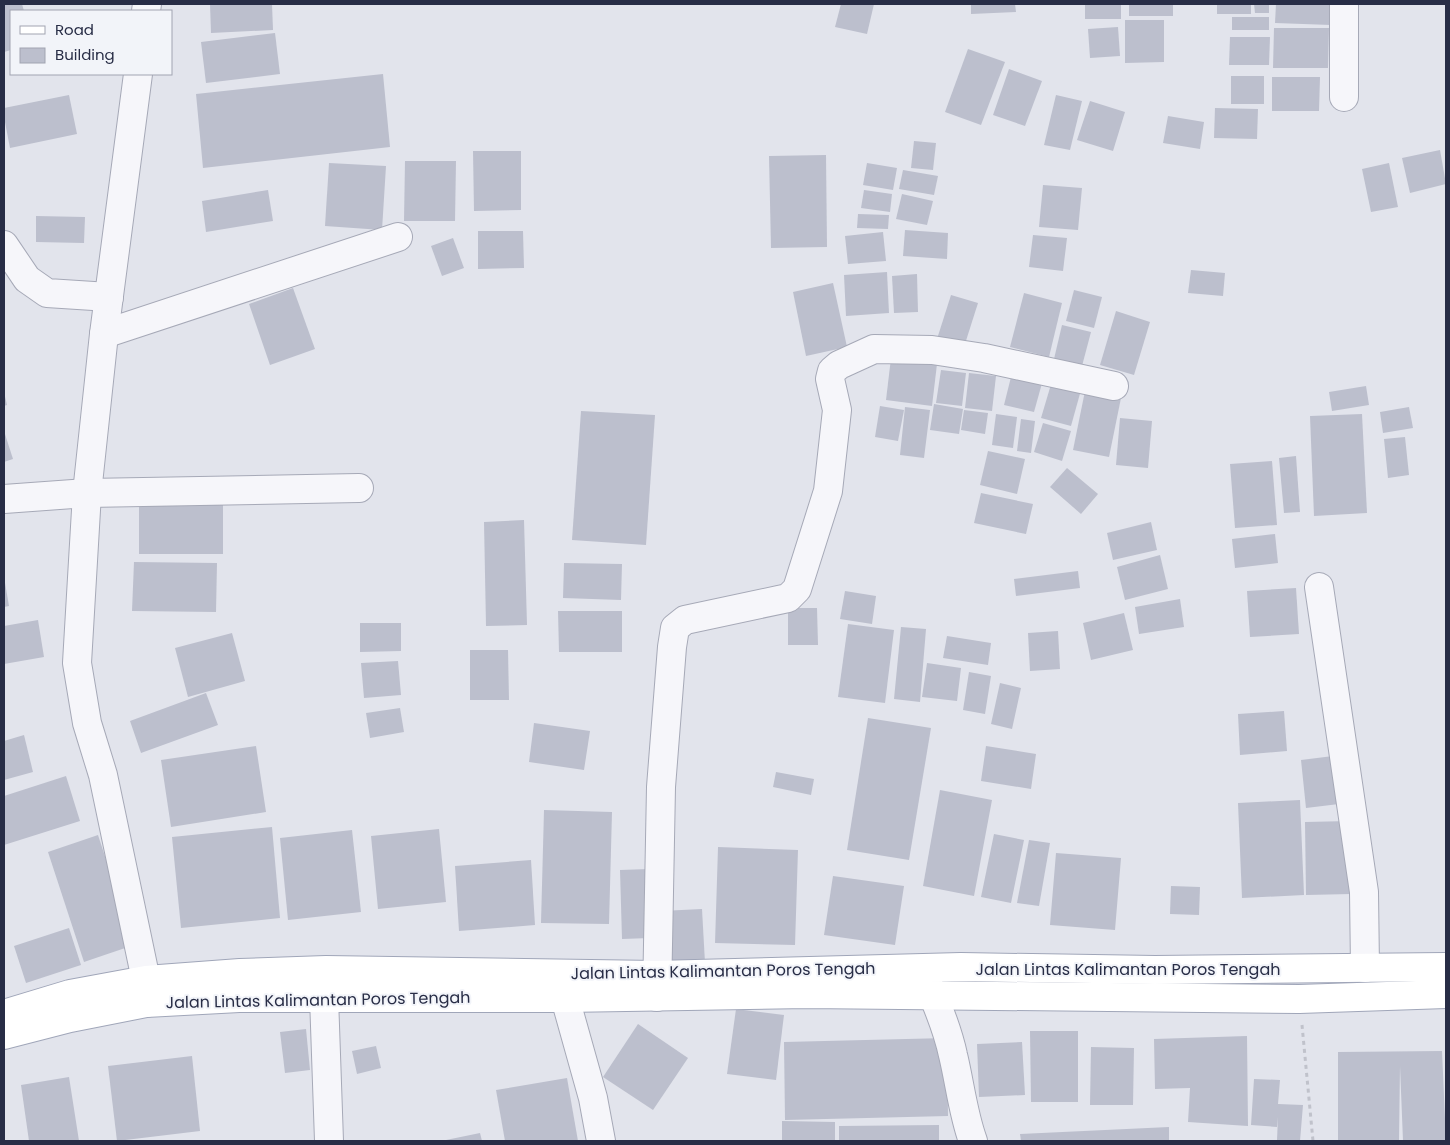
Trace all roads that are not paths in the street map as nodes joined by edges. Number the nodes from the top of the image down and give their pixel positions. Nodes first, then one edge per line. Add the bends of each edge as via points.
1 (1344, 4) edge
2 (138, 75) edge
3 (1344, 97) dead end
4 (398, 237) dead end
5 (4, 245) edge
6 (109, 297) junction
7 (104, 334) junction
8 (1114, 386) dead end
9 (359, 488) dead end
10 (87, 493) junction
11 (4, 499) edge
12 (1319, 587) dead end
13 (1446, 967) edge
14 (921, 968) junction
15 (1365, 968) junction
16 (657, 986) junction
17 (146, 991) junction
18 (933, 994) junction
19 (1446, 994) edge
20 (324, 997) junction
21 (566, 998) junction
22 (4, 1014) edge
23 (4, 1035) edge
24 (329, 1141) edge
25 (601, 1141) edge
26 (973, 1141) edge

1 - 3 street
2 - 6 street
4 - 7 street
5 - 6 street via 27,279 47,293
6 - 7 street
7 - 10 street
8 - 16 street via 932,350 874,349 832,371 830,379 837,410 830,479 797,590 788,598 685,620 675,628 661,787
9 - 10 street
10 - 11 street
10 - 17 street via 77,663 87,723 103,774
12 - 15 street via 1364,892
13 - 15 main road, Jalan Lintas Kalimantan Poros Tengah
14 - 15 main road, Jalan Lintas Kalimantan Poros Tengah
14 - 16 main road, Jalan Lintas Kalimantan Poros Tengah
14 - 18 street
16 - 17 main road, Jalan Lintas Kalimantan Poros Tengah via 326,970 240,973
16 - 18 main road, Jalan Lintas Kalimantan Poros Tengah via 807,994
16 - 21 main road, Jalan Lintas Kalimantan Poros Tengah
17 - 20 main road, Jalan Lintas Kalimantan Poros Tengah via 239,998
17 - 22 main road, Jalan Lintas Kalimantan Poros Tengah via 70,994
17 - 23 main road, Jalan Lintas Kalimantan Poros Tengah via 70,1018
18 - 19 main road, Jalan Lintas Kalimantan Poros Tengah via 1299,998
18 - 26 street via 953,1054
20 - 21 main road, Jalan Lintas Kalimantan Poros Tengah
20 - 24 street
21 - 25 street

